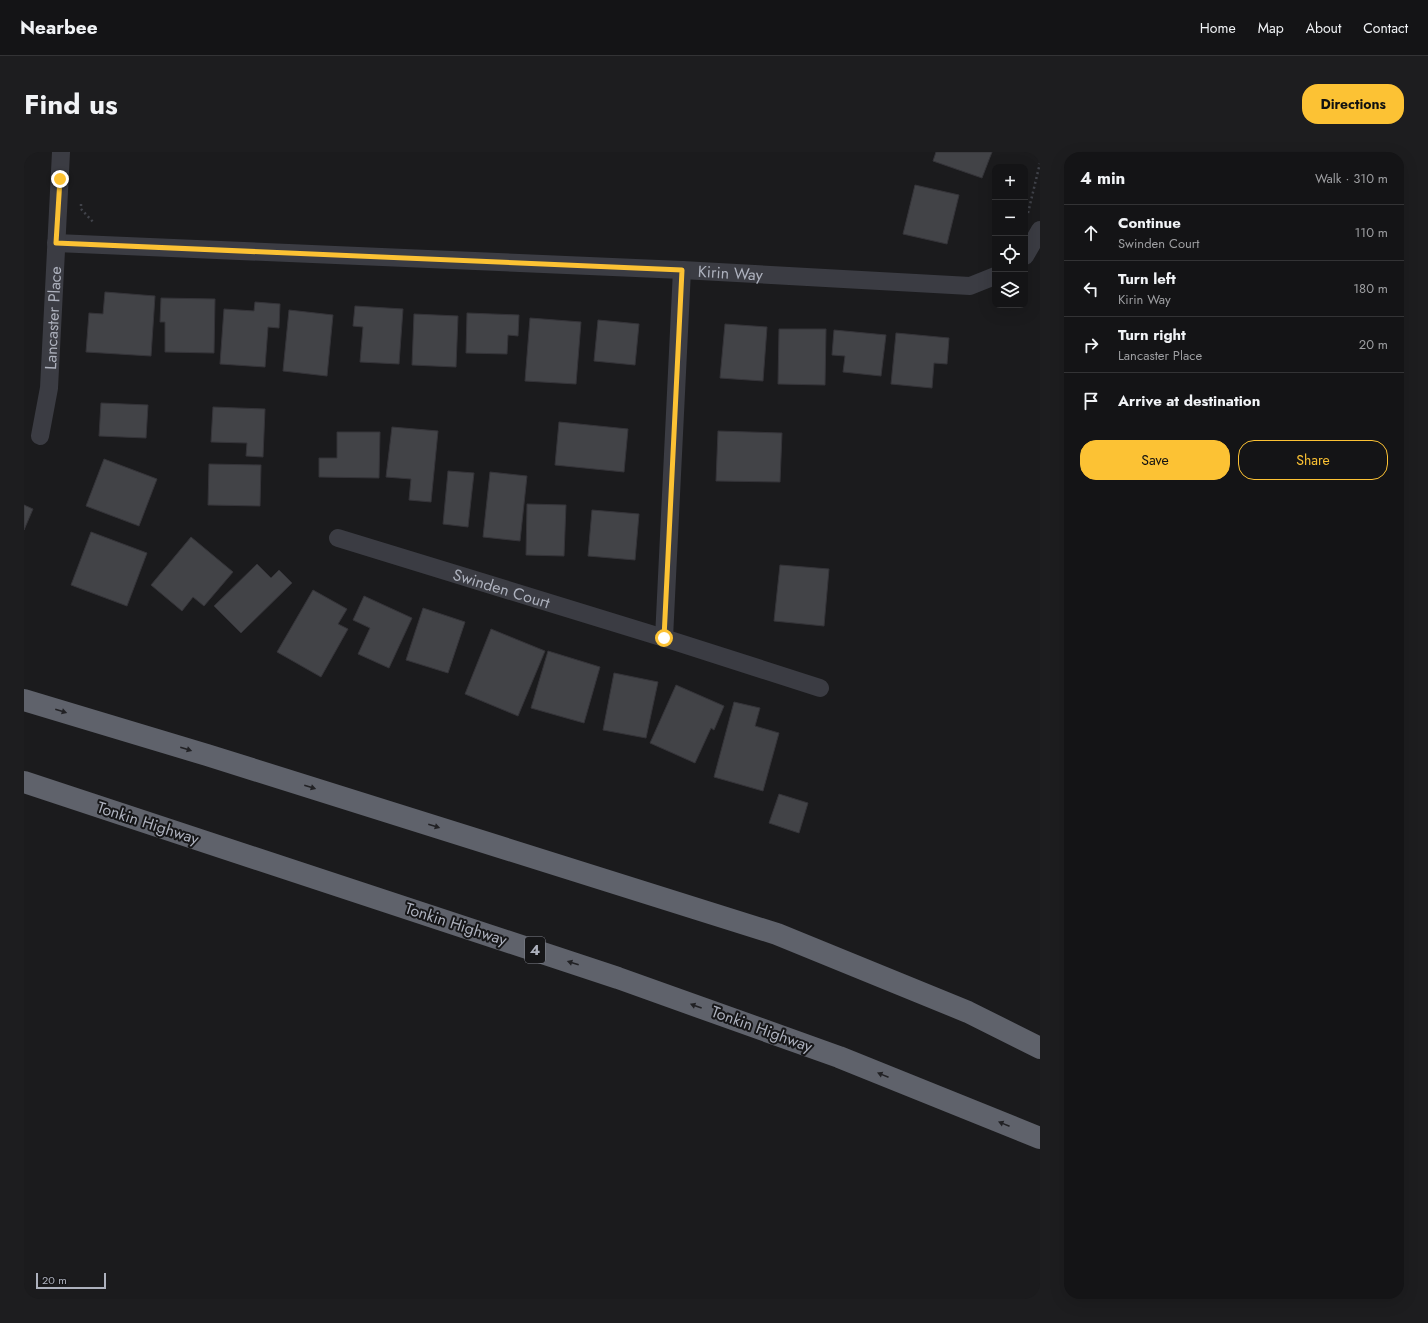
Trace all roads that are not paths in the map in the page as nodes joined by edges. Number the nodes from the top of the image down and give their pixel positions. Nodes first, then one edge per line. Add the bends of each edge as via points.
1 (61, 152) edge
2 (1040, 230) edge
3 (56, 243) junction
4 (1028, 251) edge
5 (682, 270) junction
6 (992, 277) edge
7 (40, 436) dead end
8 (338, 538) dead end
9 (664, 638) junction
10 (820, 688) dead end
11 (24, 700) edge
12 (24, 782) edge
13 (1040, 1048) edge
14 (1040, 1138) edge

1 - 3 street, Lancaster Place
2 - 4 street
3 - 5 street, Kirin Way
3 - 7 street, Lancaster Place via 49,388
5 - 6 street, Kirin Way via 970,286
5 - 9 street
8 - 9 street, Swinden Court
9 - 10 street, Swinden Court
11 -> 13 highway via 777,934 968,1012
14 -> 12 highway, Tonkin Highway / 4 via 839,1057 618,978

